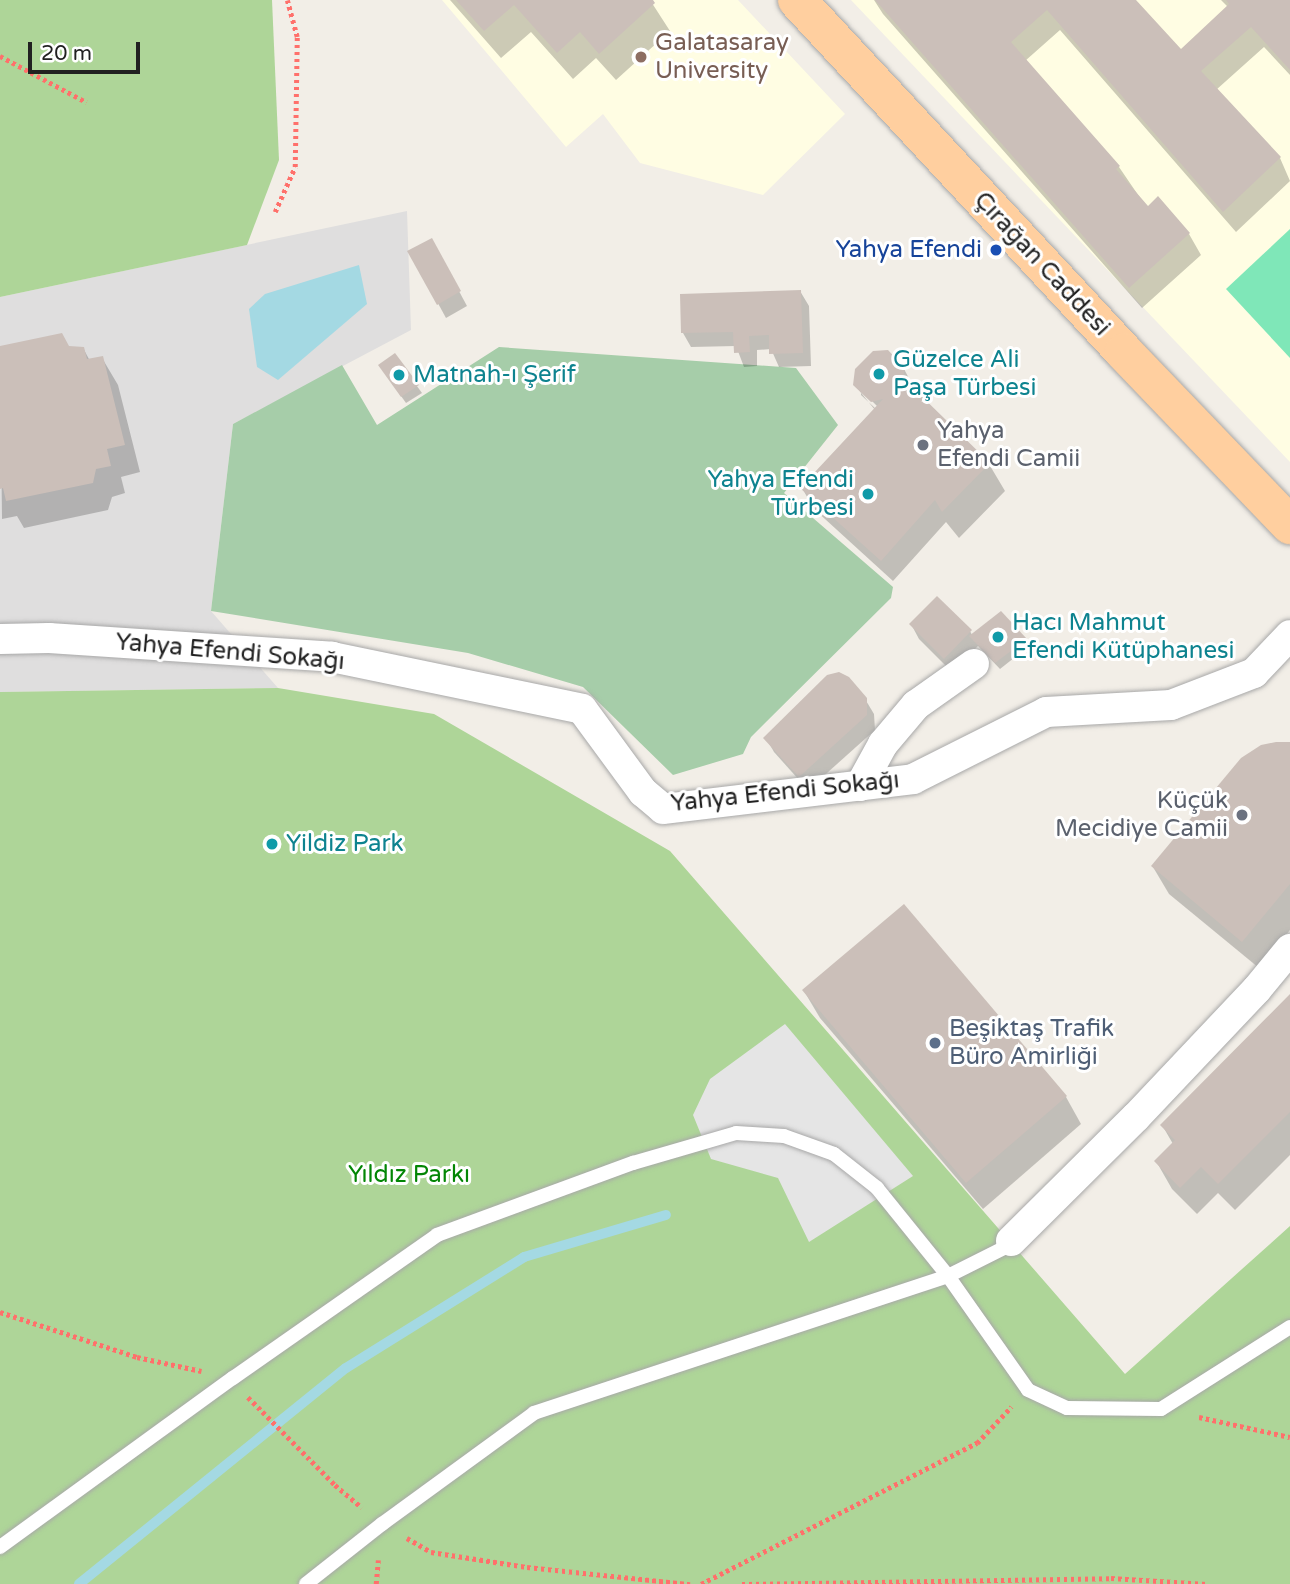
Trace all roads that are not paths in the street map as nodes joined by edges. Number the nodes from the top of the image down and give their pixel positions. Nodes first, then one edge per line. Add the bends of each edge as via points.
1 (797, 0) edge
2 (1290, 525) edge
3 (1290, 635) edge
4 (0, 639) edge
5 (974, 664) dead end
6 (860, 786) junction
7 (1290, 949) edge
8 (1011, 1241) joint
9 (948, 1276) junction
10 (1290, 1327) edge
11 (0, 1547) edge
12 (306, 1584) edge

1 - 2 main road, Çırağan Caddesi
3 - 6 street, Yahya Efendi Sokağı via 1254,673 1171,705 1046,712 913,779
4 - 6 street, Yahya Efendi Sokağı via 49,638 332,657 582,709 643,792 663,808
5 - 6 street via 916,705 883,744
7 - 8 street via 1136,1117
8 - 9 lane
9 - 10 lane via 1028,1390 1067,1409 1161,1409
9 - 11 lane via 877,1188 834,1154 784,1136 736,1133 633,1163 437,1236
9 - 12 lane via 534,1413

